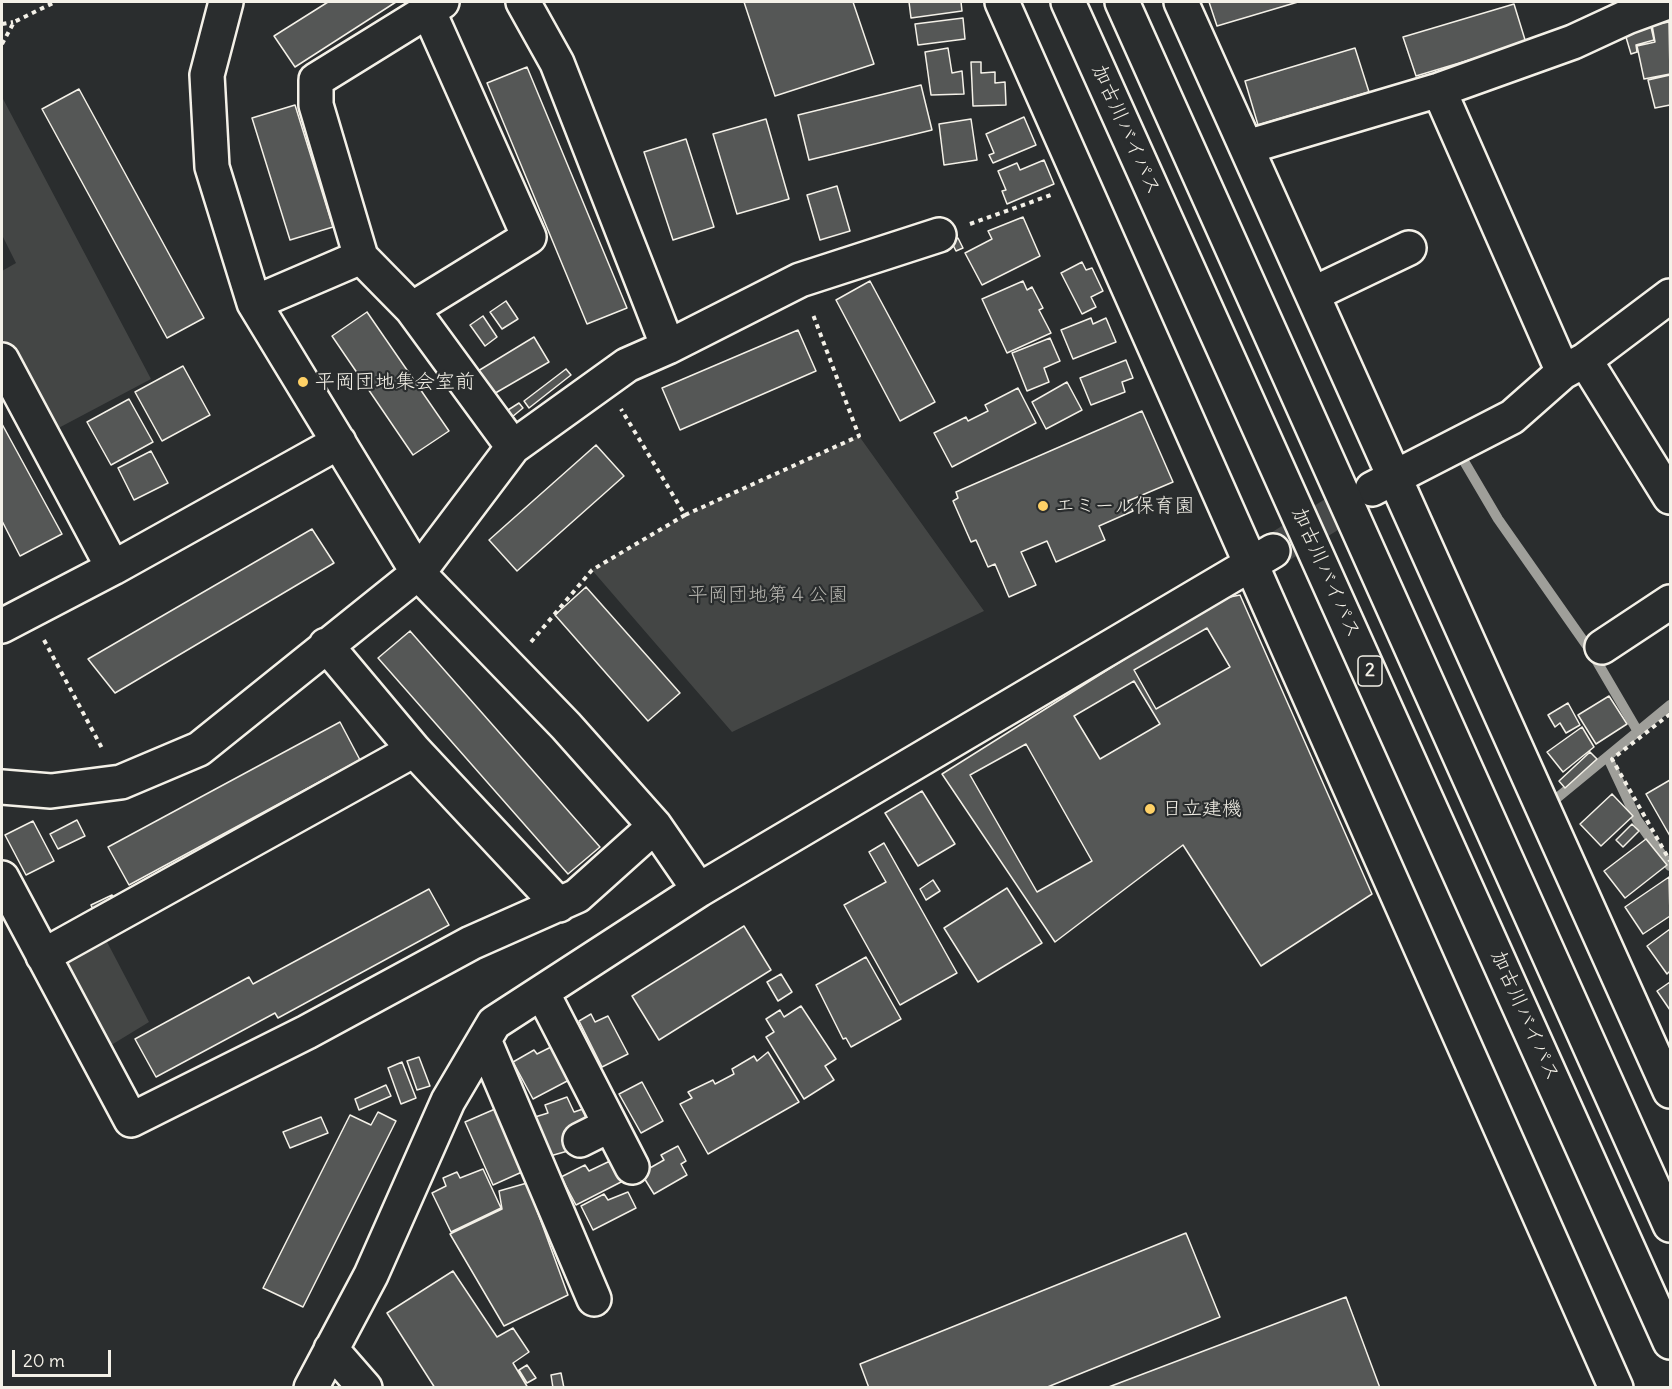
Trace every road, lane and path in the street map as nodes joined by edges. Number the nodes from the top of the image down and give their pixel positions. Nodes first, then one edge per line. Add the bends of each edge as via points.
1 (55, 2) edge
2 (225, 2) edge
3 (523, 2) edge
4 (1002, 2) edge
5 (1068, 2) edge
6 (1122, 2) edge
7 (1181, 2) edge
8 (1668, 2) edge
9 (435, 6) edge
10 (14, 22) junction
11 (2, 24) edge
12 (2, 44) edge
13 (1439, 90) junction
14 (1247, 147) junction
15 (1084, 183) junction
16 (939, 236) joint
17 (1409, 248) dead end
18 (361, 257) junction
19 (800, 280) junction
20 (1313, 294) junction
21 (1671, 296) edge
22 (254, 303) junction
23 (412, 309) junction
24 (668, 347) junction
25 (2, 360) edge
26 (1574, 366) junction
27 (604, 381) junction
28 (339, 442) junction
29 (513, 447) junction
30 (1384, 484) junction
31 (1671, 496) edge
32 (685, 515) junction
33 (1262, 558) junction
34 (113, 567) junction
35 (418, 573) junction
36 (1671, 602) edge
37 (15, 618) edge
38 (326, 645) junction
39 (1602, 647) dead end
40 (510, 667) junction
41 (1671, 714) edge
42 (414, 750) junction
43 (121, 782) junction
44 (2, 787) edge
45 (655, 826) junction
46 (1671, 861) edge
47 (2, 878) edge
48 (699, 890) junction
49 (559, 905) junction
50 (43, 956) junction
51 (542, 992) junction
52 (484, 1041) junction
53 (1671, 1092) edge
54 (610, 1125) junction
55 (580, 1140) dead end
56 (632, 1167) dead end
57 (1671, 1225) edge
58 (594, 1299) dead end
59 (1671, 1342) edge
60 (332, 1349) junction
61 (311, 1388) edge
62 (365, 1388) edge
63 (1616, 1388) edge

1 - 10 path
2 - 22 main road via 207,75 212,167
3 - 24 main road via 557,63
4 - 15 main road
5 - 59 main road, 加古川バイパス / 2
6 - 57 main road
7 - 14 main road
8 - 13 main road via 1573,42
9 - 18 main road via 316,80 316,105
9 - 23 main road via 529,237
10 - 11 path
10 - 12 path
13 - 14 main road
13 - 26 main road
14 - 20 main road
15 - 16 path
15 - 33 main road
16 - 19 main road
17 - 20 main road
18 - 22 main road
18 - 23 main road
19 - 24 main road
19 - 32 path via 859,435
20 - 30 main road
21 - 26 main road
22 - 28 main road
23 - 29 main road
24 - 27 main road via 627,365
25 - 34 main road
26 - 30 main road via 1512,417
26 - 31 main road
27 - 29 main road
27 - 32 path
28 - 34 main road
28 - 35 main road
29 - 35 main road
30 - 53 main road
32 - 40 path via 592,570
33 - 48 main road
33 - 63 main road
34 - 37 main road
35 - 38 main road
35 - 40 main road
36 - 39 main road
37 - 43 path
38 - 42 main road
38 - 43 main road via 199,749
40 - 45 main road
41 - 46 path via 1612,759
42 - 49 main road
42 - 50 main road
43 - 44 main road via 51,791
45 - 48 main road
45 - 49 main road via 577,896
47 - 50 main road
48 - 51 main road
49 - 50 main road via 471,943 307,1032 131,1120
51 - 52 main road via 494,1023
51 - 54 main road
52 - 58 main road
52 - 60 main road via 448,1101 371,1275
54 - 55 main road
54 - 56 main road
60 - 61 main road
60 - 62 main road

